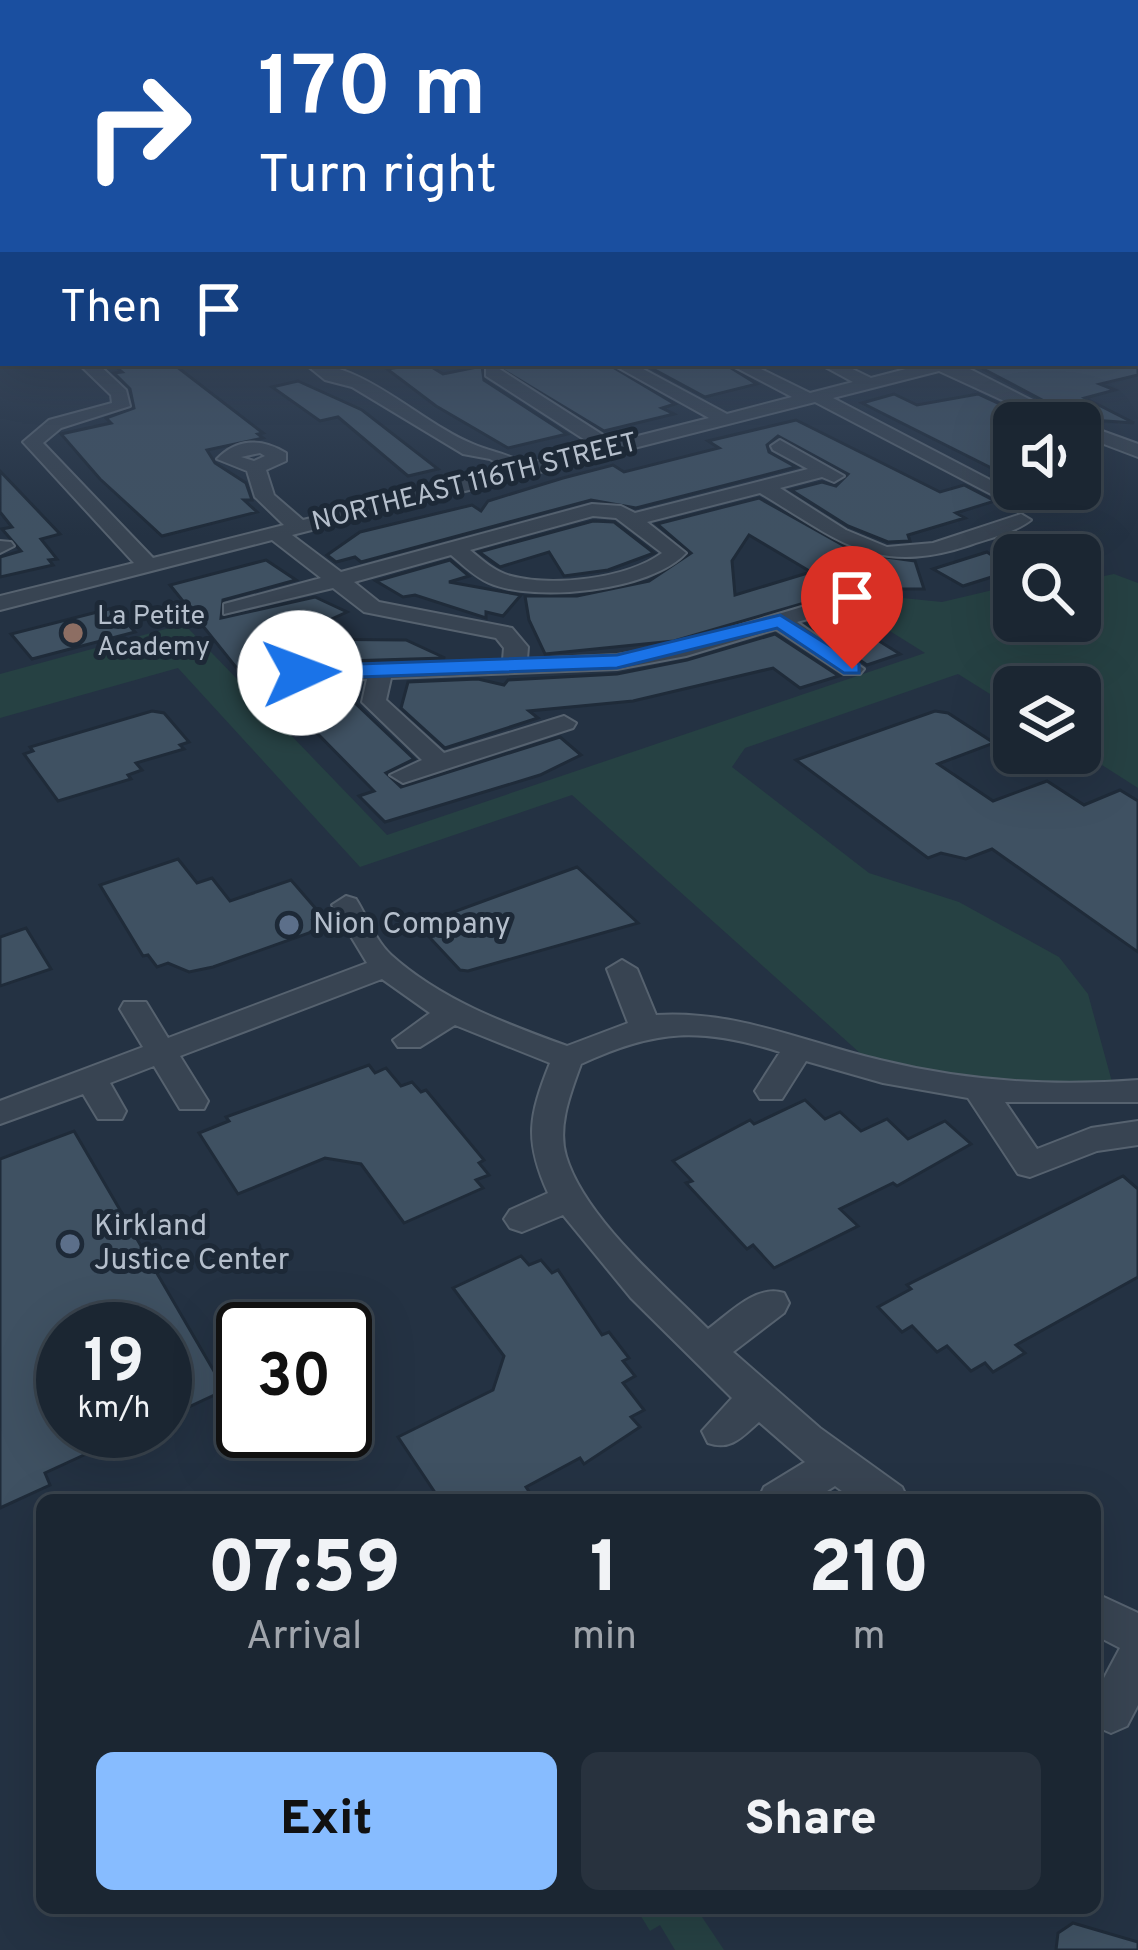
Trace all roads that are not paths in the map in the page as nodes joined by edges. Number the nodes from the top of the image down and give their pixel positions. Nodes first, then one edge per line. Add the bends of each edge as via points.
1 (317, 366) edge
2 (625, 366) edge
3 (743, 366) edge
4 (833, 366) edge
5 (937, 366) edge
6 (949, 366) edge
7 (91, 368) dead end
8 (492, 372) dead end
9 (357, 373) edge
10 (868, 383) junction
11 (812, 397) junction
12 (1023, 402) edge
13 (724, 419) junction
14 (1101, 437) edge
15 (780, 446) dead end
16 (612, 449) junction
17 (470, 450) junction
18 (1138, 451) edge
19 (256, 467) dead end
20 (524, 471) junction
21 (482, 481) junction
22 (764, 487) junction
23 (633, 520) junction
24 (287, 530) junction
25 (453, 545) junction
26 (149, 566) junction
27 (334, 581) junction
28 (0, 603) edge
29 (835, 604) dead end
30 (232, 609) dead end
31 (780, 621) junction
32 (514, 668) junction
33 (852, 669) dead end
34 (381, 672) junction
35 (273, 676) dead end
36 (564, 723) dead end
37 (440, 763) junction
38 (403, 775) dead end
39 (346, 905) dead end
40 (388, 966) junction
41 (622, 969) dead end
42 (135, 1009) dead end
43 (451, 1014) junction
44 (644, 1025) junction
45 (409, 1040) dead end
46 (800, 1046) junction
47 (161, 1052) junction
48 (568, 1058) junction
49 (91, 1079) junction
50 (979, 1090) junction
51 (771, 1091) dead end
52 (1138, 1091) edge
53 (192, 1101) dead end
54 (110, 1111) dead end
55 (0, 1113) edge
56 (1138, 1133) edge
57 (571, 1197) junction
58 (522, 1219) dead end
59 (771, 1304) dead end
60 (705, 1352) junction
61 (760, 1397) junction
62 (722, 1431) dead end
63 (839, 1462) junction
64 (788, 1494) edge
65 (879, 1494) edge
66 (1101, 1616) edge
67 (1138, 1635) edge
68 (1138, 1659) edge
69 (1111, 1711) dead end

1 - 9 street via 332,376
2 - 13 street
3 - 11 street
4 - 10 street
5 - 10 street, NORTHEAST 116TH STREET
6 - 12 street
7 - 26 street via 121,394 121,406 55,424 32,442
8 - 16 street
9 - 17 street
10 - 11 street, NORTHEAST 116TH STREET
11 - 13 street, NORTHEAST 116TH STREET
11 - 22 street via 963,466 1018,510 913,552 890,553
13 - 16 street, NORTHEAST 116TH STREET
14 - 18 street
15 - 22 street via 832,475
16 - 20 street, NORTHEAST 116TH STREET
17 - 20 street
17 - 21 street via 465,466
19 - 24 street
20 - 21 street, NORTHEAST 116TH STREET
21 - 24 street, NORTHEAST 116TH STREET
22 - 23 street
23 - 25 street via 606,508
23 - 25 street via 674,553 659,568 513,584
24 - 26 street, NORTHEAST 116TH STREET
24 - 27 street
25 - 27 street
26 - 28 street, NORTHEAST 116TH STREET
27 - 30 street
27 - 32 street via 372,607 504,633 516,647
29 - 31 street
31 - 32 street via 617,662
31 - 33 street
32 - 34 street
34 - 35 street
34 - 37 street via 374,702
36 - 37 street
37 - 38 street
39 - 40 street via 354,928
40 - 43 street
40 - 47 street
41 - 44 street
42 - 47 street
43 - 45 street
43 - 48 street
44 - 46 street via 697,1020
44 - 48 street
46 - 50 street
46 - 51 street
47 - 49 street
47 - 53 street
48 - 57 street via 547,1111 549,1159
49 - 54 street
49 - 55 street
50 - 52 street
50 - 56 street via 1030,1165 1091,1140
57 - 58 street
57 - 60 street via 586,1225
59 - 60 street
60 - 61 street
61 - 62 street
61 - 63 street
63 - 64 street
63 - 65 street
66 - 67 street
68 - 69 street

